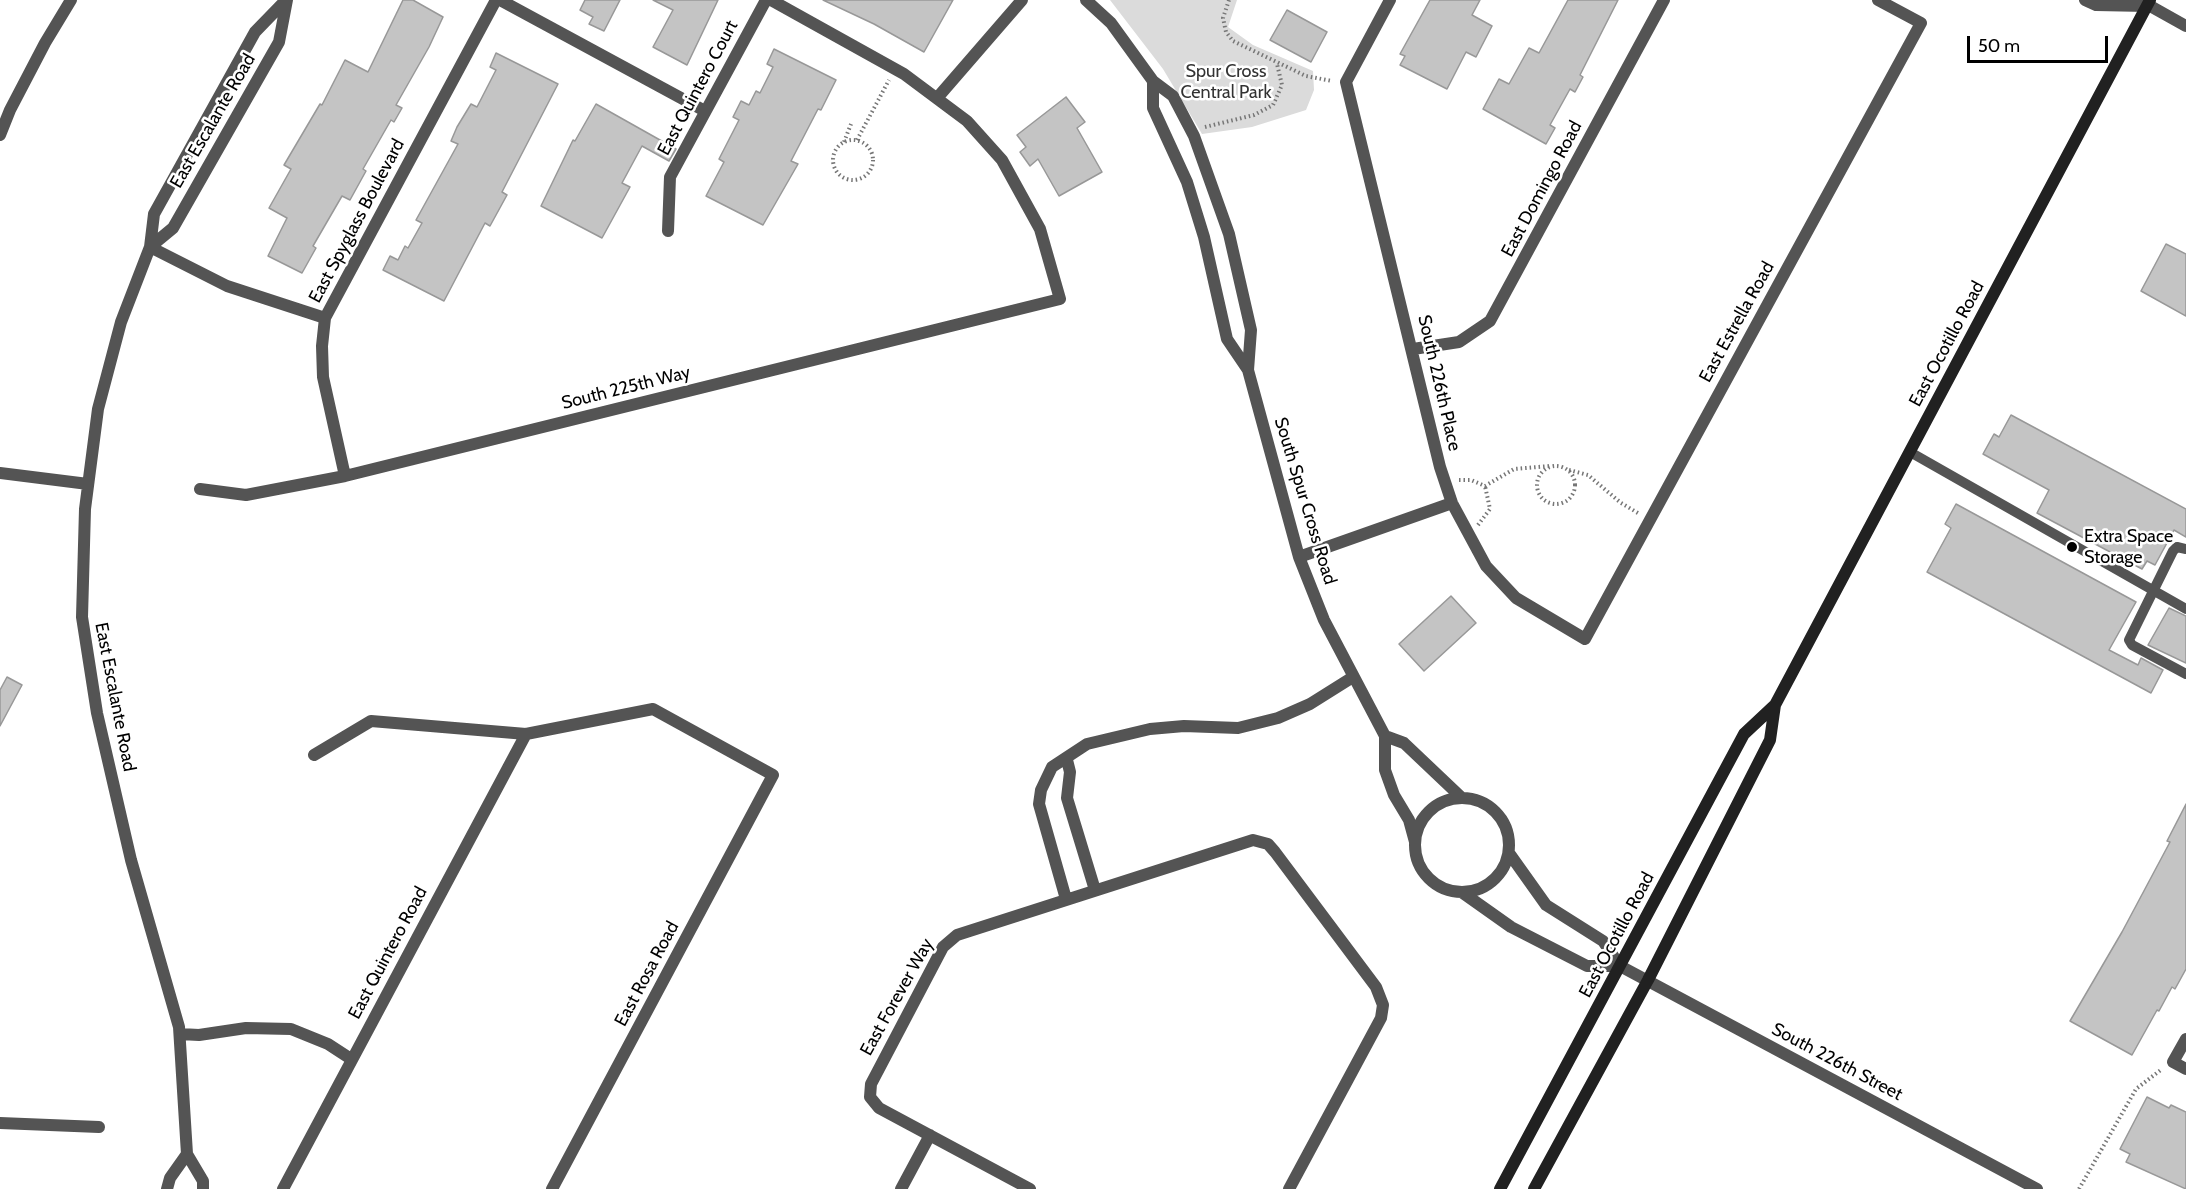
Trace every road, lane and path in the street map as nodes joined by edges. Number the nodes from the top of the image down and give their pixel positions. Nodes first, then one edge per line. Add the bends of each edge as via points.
1 (70, 0) edge
2 (286, 0) edge
3 (498, 0) edge
4 (766, 0) edge
5 (771, 0) edge
6 (1022, 0) edge
7 (1086, 0) edge
8 (1229, 0) edge
9 (1390, 0) edge
10 (1664, 0) edge
11 (1878, 0) edge
12 (2085, 0) edge
13 (2146, 2) edge
14 (2186, 26) edge
15 (1277, 63) junction
16 (895, 69) junction
17 (1153, 81) junction
18 (1346, 82) junction
19 (938, 97) junction
20 (705, 111) junction
21 (851, 124) dead end
22 (1192, 132) junction
23 (0, 135) edge
24 (856, 140) junction
25 (844, 142) junction
26 (668, 231) dead end
27 (150, 247) junction
28 (325, 318) junction
29 (1413, 349) junction
30 (1248, 370) junction
31 (1910, 452) junction
32 (1550, 466) junction
33 (1569, 470) junction
34 (0, 473) edge
35 (345, 476) junction
36 (1446, 483) junction
37 (88, 484) junction
38 (1485, 486) junction
39 (200, 489) dead end
40 (1452, 503) junction
41 (1650, 519) junction
42 (1466, 532) junction
43 (2186, 549) edge
44 (1299, 557) junction
45 (2152, 590) junction
46 (2186, 609) edge
47 (1585, 639) joint
48 (2186, 674) edge
49 (1353, 677) junction
50 (1775, 705) junction
51 (526, 734) junction
52 (1385, 736) junction
53 (314, 755) dead end
54 (1067, 760) junction
55 (1462, 798) junction
56 (1415, 842) junction
57 (1509, 853) junction
58 (1095, 890) junction
59 (1463, 893) junction
60 (1066, 899) junction
61 (1620, 966) junction
62 (1648, 980) junction
63 (180, 1034) junction
64 (2186, 1039) edge
65 (351, 1059) junction
66 (2174, 1062) junction
67 (2186, 1069) edge
68 (0, 1123) edge
69 (99, 1127) dead end
70 (930, 1135) junction
71 (187, 1154) junction
72 (166, 1189) edge
73 (203, 1189) edge
74 (283, 1189) edge
75 (552, 1189) edge
76 (901, 1189) edge
77 (1030, 1189) edge
78 (1289, 1189) edge
79 (1500, 1189) edge
80 (1534, 1189) edge
81 (2037, 1189) edge
82 (2079, 1189) edge

1 - 23 street
2 - 27 street, East Escalante Road via 255,32 154,214
2 - 27 street, East Escalante Road via 279,42 173,228
3 - 20 street
3 - 28 street, East Spyglass Boulevard
4 - 20 street, East Quintero Court
5 - 16 street
6 - 19 street
7 - 17 street, South Spur Cross Road via 1111,23
8 - 15 path via 1223,18 1226,32 1233,41
9 - 18 street
10 - 29 street, East Domingo Road via 1490,321 1459,342
11 - 41 street, East Estrella Road via 1921,23
12 - 13 street via 2096,4
13 - 14 street
13 - 31 main road, East Ocotillo Road
15 - 18 path via 1320,80
15 - 22 path via 1282,85 1273,105 1254,115
16 - 19 street
16 - 24 path
17 - 22 street, South Spur Cross Road via 1173,96
17 - 30 street, South Spur Cross Road via 1153,108 1187,182 1227,339
18 - 29 street, South 226th Place
19 - 35 street, South 225th Way via 967,121 1002,160 1040,229 1060,299
20 - 26 street, East Quintero Court via 670,177
21 - 25 path
22 - 30 street, South Spur Cross Road via 1229,234 1251,330
24 - 25 path
24 - 25 path via 869,147 873,157 872,169 864,178 853,181 834,169 833,157
27 - 28 street via 227,286
27 - 37 street, East Escalante Road via 121,322 98,409
28 - 35 street, East Spyglass Boulevard via 323,377
29 - 36 street, South 226th Place
30 - 44 street, South Spur Cross Road
31 - 45 lane
31 - 50 main road, East Ocotillo Road
32 - 33 path via 1560,465
32 - 33 path via 1541,471 1537,491 1552,504 1562,504 1576,489
32 - 38 path via 1514,469
33 - 41 path via 1588,475
34 - 37 street
35 - 39 street, South 225th Way via 246,495
36 - 38 path via 1471,480
36 - 40 street, South 226th Place
37 - 63 street, East Escalante Road via 82,617 96,713 131,860
38 - 42 path via 1489,513
40 - 42 street, South 226th Place
40 - 44 street
41 - 47 street, East Estrella Road
42 - 47 street, South 226th Place via 1486,566 1516,598
43 - 45 lane via 2177,547 2173,551
44 - 49 street, South Spur Cross Road via 1324,620
45 - 46 lane
45 - 48 lane via 2129,640
49 - 52 street, South Spur Cross Road
49 - 54 street via 1310,704 1278,718 1238,728 1150,729 1087,744
50 - 61 main road, East Ocotillo Road via 1744,734
50 - 62 main road, East Ocotillo Road via 1770,740
51 - 53 street via 371,721
51 - 65 street, East Quintero Road
51 - 75 street, East Rosa Road via 653,710 773,775
52 - 55 street via 1404,743
52 - 56 street, South Spur Cross Road via 1385,770
54 - 58 street via 1067,798
54 - 60 street via 1059,762 1046,776 1039,804
55 - 56 street via 1436,806 1425,816
55 - 57 street via 1482,803 1498,815 1505,826
56 - 59 street, South Spur Cross Road via 1416,855 1428,878 1438,886
57 - 59 street via 1493,881 1479,890
57 - 61 street via 1546,905 1603,941
58 - 60 street, East Forever Way
58 - 78 street, East Forever Way via 1238,843 1261,840 1275,852 1376,987 1383,1005 1381,1018
59 - 61 street, South Spur Cross Road via 1511,927 1587,966
60 - 70 street, East Forever Way via 947,941 871,1084 870,1097 879,1108
61 - 62 street, South 226th Street
61 - 79 main road, East Ocotillo Road
62 - 80 main road, East Ocotillo Road
62 - 81 street, South 226th Street
63 - 65 street via 246,1028 291,1029 328,1044
63 - 71 street, East Escalante Road
64 - 66 street
65 - 74 street, East Quintero Road
66 - 67 street
66 - 82 path via 2136,1089
68 - 69 street
70 - 76 street
70 - 77 street
71 - 72 street
71 - 73 street, East Escalante Road via 203,1181

